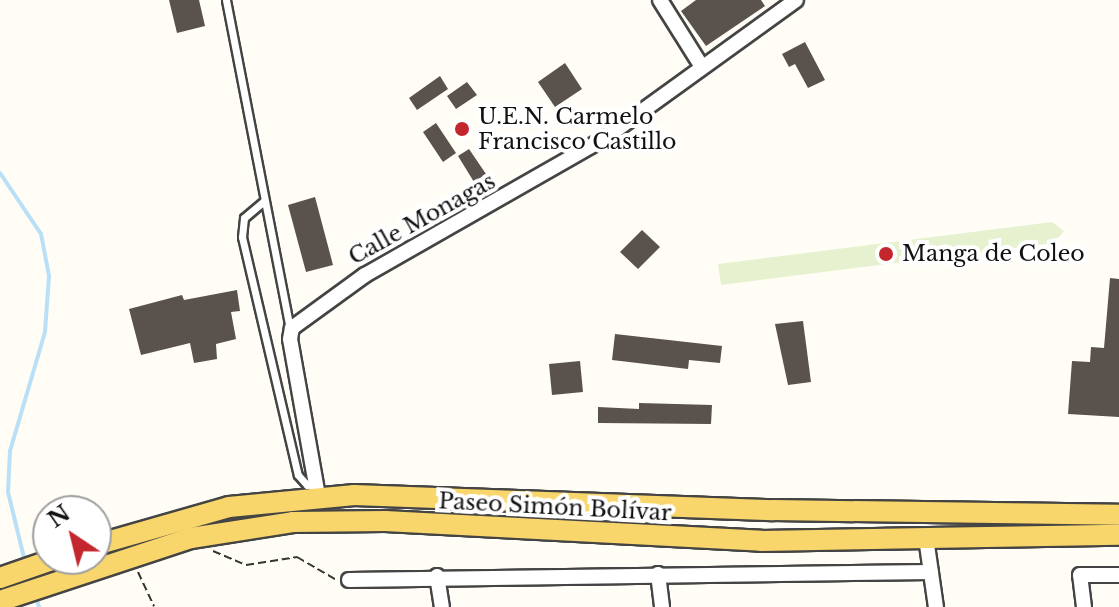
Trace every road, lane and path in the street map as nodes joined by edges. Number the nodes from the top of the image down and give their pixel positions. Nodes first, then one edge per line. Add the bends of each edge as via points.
1 (226, 0) edge
2 (660, 0) edge
3 (796, 0) edge
4 (702, 67) junction
5 (264, 201) junction
6 (291, 330) junction
7 (317, 490) junction
8 (1119, 515) edge
9 (1119, 535) edge
10 (191, 538) junction
11 (926, 538) junction
12 (112, 540) edge
13 (130, 556) junction
14 (32, 568) edge
15 (931, 572) junction
16 (658, 574) junction
17 (1119, 575) edge
18 (437, 576) junction
19 (3, 578) edge
20 (349, 580) joint
21 (9, 598) edge
22 (154, 607) edge
23 (442, 607) edge
24 (662, 607) edge
25 (936, 607) edge
26 (1084, 607) edge

1 - 5 lane
2 - 4 street
3 - 4 street, Calle Monagas
4 - 6 street, Calle Monagas via 568,162 365,275
5 - 6 lane
5 - 7 lane via 244,218 242,237 298,475
6 - 7 street
7 - 8 main road, Paseo Simón Bolívar
7 - 12 main road, Paseo Simón Bolívar via 216,509
9 - 11 main road, Paseo Simón Bolívar
10 - 11 main road, Paseo Simón Bolívar via 328,521 710,540
10 - 13 main road, Paseo Simón Bolívar
10 - 20 path via 239,565 297,557 335,579
11 - 15 street
13 - 21 main road, Paseo Simón Bolívar
13 - 22 path
14 - 19 main road
15 - 16 street
15 - 25 street
16 - 18 street
16 - 24 street
17 - 26 street via 1080,575
18 - 20 street
18 - 23 street

